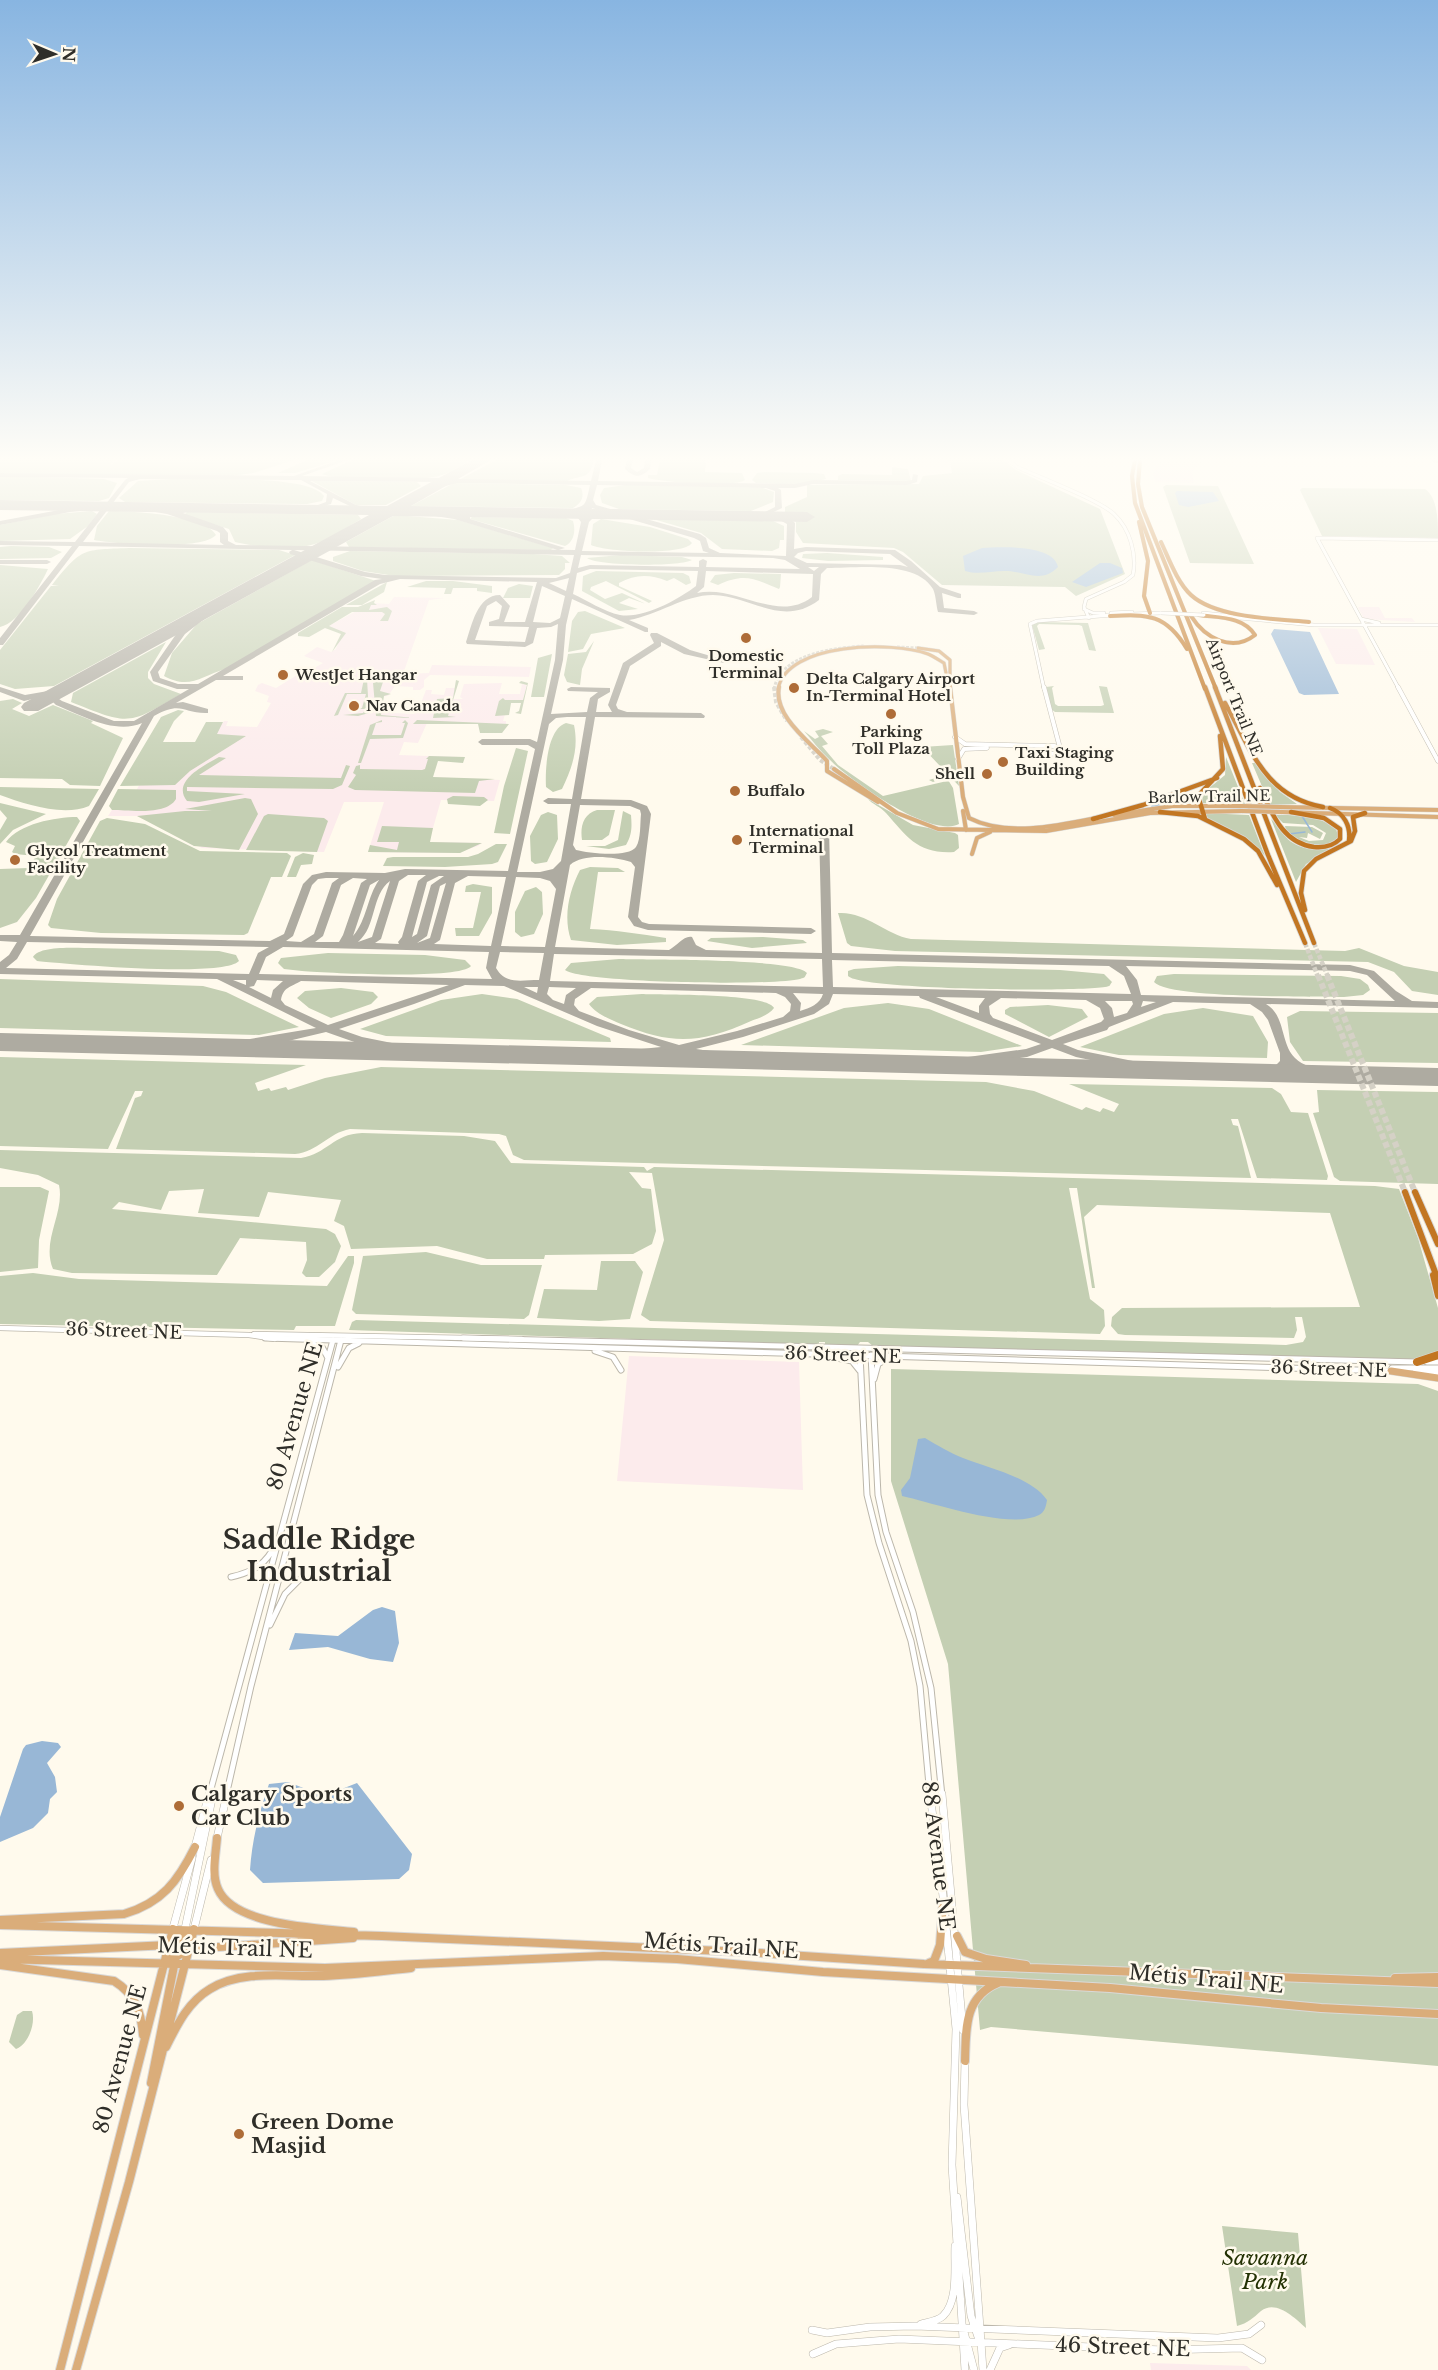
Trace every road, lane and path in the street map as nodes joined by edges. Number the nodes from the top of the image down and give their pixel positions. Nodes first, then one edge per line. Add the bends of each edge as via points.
1 (1132, 571) edge
2 (1147, 571) edge
3 (1162, 571) edge
4 (1169, 571) edge
5 (1175, 571) edge
6 (1334, 571) edge
7 (1172, 578) junction
8 (1144, 600) junction
9 (1084, 609) junction
10 (1135, 612) junction
11 (1149, 612) junction
12 (1160, 612) junction
13 (1191, 614) joint
14 (1204, 614) junction
15 (1110, 615) junction
16 (1088, 617) junction
17 (1359, 617) junction
18 (1309, 622) junction
19 (1348, 624) junction
20 (1363, 624) junction
21 (1377, 625) junction
22 (1438, 625) edge
23 (1367, 632) junction
24 (918, 648) tunnel mouth
25 (1199, 670) junction
26 (949, 683) junction
27 (1214, 684) junction
28 (1214, 709) junction
29 (955, 737) junction
30 (1056, 738) junction
31 (1019, 745) junction
32 (1052, 746) junction
33 (988, 748) junction
34 (1060, 748) junction
35 (1047, 751) junction
36 (1244, 755) junction
37 (958, 759) junction
38 (1438, 761) edge
39 (834, 769) tunnel mouth
40 (1216, 778) junction
41 (963, 797) junction
42 (1323, 807) junction
43 (1200, 808) junction
44 (1330, 808) junction
45 (1281, 809) junction
46 (1160, 812) junction
47 (1291, 812) junction
48 (1339, 812) junction
49 (898, 813) junction
50 (1365, 813) junction
51 (1438, 814) edge
52 (1093, 819) junction
53 (1205, 819) junction
54 (964, 829) junction
55 (1014, 829) junction
56 (1347, 844) junction
57 (974, 845) junction
58 (965, 854) dead end
59 (972, 854) dead end
60 (1284, 895) junction
61 (1311, 934) junction
62 (1305, 943) tunnel mouth
63 (1314, 944) tunnel mouth
64 (1405, 1192) tunnel mouth
65 (1415, 1192) tunnel mouth
66 (1437, 1242) edge
67 (1427, 1251) junction
68 (1438, 1280) edge
69 (1438, 1296) edge
70 (0, 1328) edge
71 (249, 1335) junction
72 (340, 1338) junction
73 (297, 1340) junction
74 (333, 1341) junction
75 (366, 1342) junction
76 (571, 1347) junction
77 (860, 1353) junction
78 (870, 1353) junction
79 (817, 1355) junction
80 (1438, 1355) edge
81 (890, 1357) junction
82 (328, 1358) junction
83 (1198, 1358) junction
84 (1417, 1362) junction
85 (1438, 1362) edge
86 (1200, 1365) junction
87 (1438, 1368) edge
88 (1323, 1369) junction
89 (621, 1370) dead end
90 (1391, 1371) junction
91 (861, 1373) junction
92 (1438, 1373) edge
93 (334, 1374) junction
94 (1438, 1378) edge
95 (872, 1391) junction
96 (284, 1524) junction
97 (231, 1577) dead end
98 (299, 1580) dead end
99 (264, 1638) junction
100 (216, 1776) junction
101 (217, 1838) junction
102 (195, 1847) junction
103 (944, 1903) junction
104 (0, 1923) edge
105 (173, 1929) junction
106 (194, 1929) junction
107 (185, 1932) junction
108 (382, 1936) junction
109 (957, 1936) junction
110 (172, 1943) junction
111 (187, 1950) junction
112 (0, 1953) edge
113 (0, 1959) edge
114 (175, 1960) junction
115 (469, 1962) junction
116 (164, 1964) junction
117 (185, 1964) junction
118 (924, 1964) junction
119 (0, 1965) edge
120 (956, 1965) junction
121 (1051, 1969) junction
122 (1438, 1977) edge
123 (956, 1979) junction
124 (1369, 1980) junction
125 (1005, 1982) junction
126 (1438, 1983) edge
127 (1438, 2013) edge
128 (143, 2042) junction
129 (965, 2061) junction
130 (159, 2065) junction
131 (140, 2139) junction
132 (952, 2165) junction
133 (956, 2225) junction
134 (1261, 2325) dead end
135 (915, 2326) junction
136 (962, 2326) junction
137 (976, 2327) junction
138 (812, 2330) dead end
139 (966, 2341) junction
140 (981, 2342) junction
141 (1014, 2343) junction
142 (813, 2354) dead end
143 (1262, 2360) dead end
144 (60, 2370) edge
145 (76, 2370) edge
146 (965, 2370) edge
147 (974, 2370) edge
148 (983, 2370) edge
149 (990, 2370) edge

1 - 9 street via 1133,575 1124,582 1089,597
2 - 8 highway
3 - 25 highway, Airport Trail NE
4 - 7 highway, Airport Trail NE
5 - 18 highway via 1193,597 1223,609
6 - 17 street
7 - 14 highway via 1193,621 1204,634 1234,643 1255,635 1242,623
7 - 27 highway, Airport Trail NE
8 - 10 highway via 1142,609
8 - 11 highway
9 - 15 street
9 - 16 street
10 - 11 street
10 - 15 street
11 - 12 street
11 - 15 street
12 - 13 street, bridge
12 - 14 street, bridge
13 - 14 highway, bridge
14 - 18 street
14 - 19 street via 1285,623
15 - 16 street
15 - 25 highway via 1166,620
16 - 30 street via 1034,621 1030,625
17 - 19 street
17 - 20 street
17 - 21 street
18 - 19 street
19 - 20 street
19 - 23 street
20 - 21 street
20 - 23 street
21 - 22 street
21 - 23 street
23 - 38 street
24 - 26 main road via 949,657
25 - 28 highway, Airport Trail NE
26 - 29 main road
26 - 49 main road via 945,664 936,656 905,649 862,648 810,657 789,669 777,684 781,707 827,761 827,771
27 - 36 highway, Airport Trail NE
27 - 42 highway via 1251,750 1280,788 1299,802
28 - 40 highway via 1225,761 1224,771
28 - 60 highway, Airport Trail NE
29 - 31 street via 965,744
29 - 37 main road
30 - 32 street
30 - 34 street
31 - 32 street
31 - 33 street
32 - 34 street
32 - 35 street
33 - 35 street via 1030,747
33 - 37 street via 964,749
34 - 35 street via 1061,754
36 - 47 highway via 1288,838 1319,847 1340,839 1340,829 1330,820
36 - 61 highway, Airport Trail NE
37 - 41 main road
39 - 49 main road
40 - 43 highway via 1199,794
40 - 52 highway
41 - 54 main road
41 - 55 main road, Barlow Trail NE via 967,814 974,822
42 - 44 main road, Barlow Trail NE
42 - 45 main road, Barlow Trail NE
43 - 45 main road, Barlow Trail NE, bridge
43 - 46 main road, Barlow Trail NE
43 - 52 main road, Barlow Trail NE via 1152,808
43 - 53 highway
44 - 48 highway
44 - 51 main road, Barlow Trail NE
45 - 47 main road, Barlow Trail NE
46 - 53 highway
46 - 55 main road, Barlow Trail NE via 1054,830
47 - 48 main road, Barlow Trail NE
48 - 50 main road, Barlow Trail NE
48 - 56 highway via 1350,828
49 - 54 main road via 922,826
50 - 51 main road, Barlow Trail NE
50 - 56 highway via 1353,817 1355,834
52 - 55 main road, Barlow Trail NE
53 - 60 highway via 1251,844
54 - 55 main road, Barlow Trail NE
55 - 57 main road via 986,833
56 - 61 highway via 1302,872 1299,884
57 - 58 main road
57 - 59 main road
60 - 62 highway, Airport Trail NE
61 - 63 highway, Airport Trail NE
64 - 67 highway
65 - 66 highway
67 - 68 highway
67 - 69 highway
70 - 71 street, 36 Street NE
71 - 72 street, 36 Street NE via 270,1332
71 - 73 street, 36 Street NE
72 - 74 street, 80 Avenue NE
72 - 75 street, 36 Street NE
72 - 77 street, 36 Street NE
72 - 93 street, 80 Avenue NE
73 - 74 street, 36 Street NE
73 - 82 street via 322,1347
74 - 82 street, 80 Avenue NE
75 - 76 street, 36 Street NE
75 - 93 street via 349,1348
76 - 79 street, 36 Street NE
76 - 89 street via 608,1354
77 - 78 street, 36 Street NE
77 - 79 street, 36 Street NE
77 - 91 street, 88 Avenue NE
78 - 81 street, 36 Street NE
78 - 83 street, 36 Street NE
78 - 95 street, 88 Avenue NE
79 - 91 street via 852,1361
80 - 84 highway
81 - 86 street, 36 Street NE
81 - 95 street via 876,1368
82 - 96 street, 80 Avenue NE
83 - 84 street, 36 Street NE
83 - 86 street
84 - 85 street, 36 Street NE
86 - 88 street, 36 Street NE
87 - 88 street
88 - 90 street, 36 Street NE
90 - 92 street, 36 Street NE
90 - 94 main road
91 - 103 street, 88 Avenue NE via 867,1495 911,1641 920,1686
93 - 99 street, 80 Avenue NE
95 - 109 street, 88 Avenue NE via 878,1495 931,1688
96 - 97 street via 266,1563
96 - 100 street, 80 Avenue NE
98 - 99 street via 282,1598
99 - 101 street, 80 Avenue NE
100 - 102 street, 80 Avenue NE
100 - 107 street
101 - 106 street, 80 Avenue NE
101 - 108 main road via 215,1876 219,1892 238,1911
102 - 104 main road via 167,1894 140,1910
102 - 105 street, 80 Avenue NE
103 - 118 main road via 937,1956
103 - 120 street, 88 Avenue NE
104 - 105 main road, Métis Trail NE
105 - 107 main road, Métis Trail NE
105 - 110 main road, 80 Avenue NE
106 - 107 main road
106 - 108 main road, Métis Trail NE
106 - 111 main road, 80 Avenue NE
107 - 110 main road
107 - 111 street
108 - 111 main road
108 - 118 main road, Métis Trail NE
109 - 120 street, 88 Avenue NE
109 - 121 main road via 960,1947 971,1954
110 - 112 main road
110 - 114 main road
110 - 116 main road, 80 Avenue NE
111 - 114 main road
111 - 117 main road, 80 Avenue NE
113 - 116 main road, Métis Trail NE
114 - 116 main road, Métis Trail NE
114 - 117 main road, Métis Trail NE
114 - 131 main road
115 - 117 main road, Métis Trail NE via 325,1968
115 - 123 main road, Métis Trail NE via 634,1958
115 - 130 main road via 326,1976 249,1977 218,1984 187,2007
116 - 128 main road, 80 Avenue NE
117 - 130 main road, 80 Avenue NE
118 - 120 main road, Métis Trail NE
119 - 128 main road via 114,1980 128,1988 139,2006
120 - 121 main road, Métis Trail NE
120 - 123 street, 88 Avenue NE
121 - 124 main road, Métis Trail NE
122 - 124 main road
123 - 125 main road, Métis Trail NE
123 - 129 street, 88 Avenue NE
123 - 132 street, 88 Avenue NE
124 - 126 main road, Métis Trail NE
125 - 127 main road, Métis Trail NE via 1320,2008
125 - 129 main road via 975,1996 967,2021
128 - 144 main road, 80 Avenue NE
129 - 137 street, 88 Avenue NE
130 - 131 main road, 80 Avenue NE
131 - 145 main road, 80 Avenue NE
132 - 133 street, 88 Avenue NE
132 - 137 street
133 - 135 street via 948,2310 936,2320
133 - 136 street, 88 Avenue NE
134 - 137 street, 46 Street NE via 1249,2334 1218,2338
135 - 136 street, 46 Street NE
135 - 138 street, 46 Street NE via 827,2333
136 - 137 street, 46 Street NE
136 - 139 street, 88 Avenue NE
137 - 140 street, 88 Avenue NE
139 - 140 street, 46 Street NE
139 - 142 street, 46 Street NE via 871,2340 832,2345
139 - 146 street
139 - 147 street
140 - 141 street, 46 Street NE
140 - 148 street, 88 Avenue NE
141 - 143 street, 46 Street NE via 1242,2348
141 - 149 street via 1000,2348

